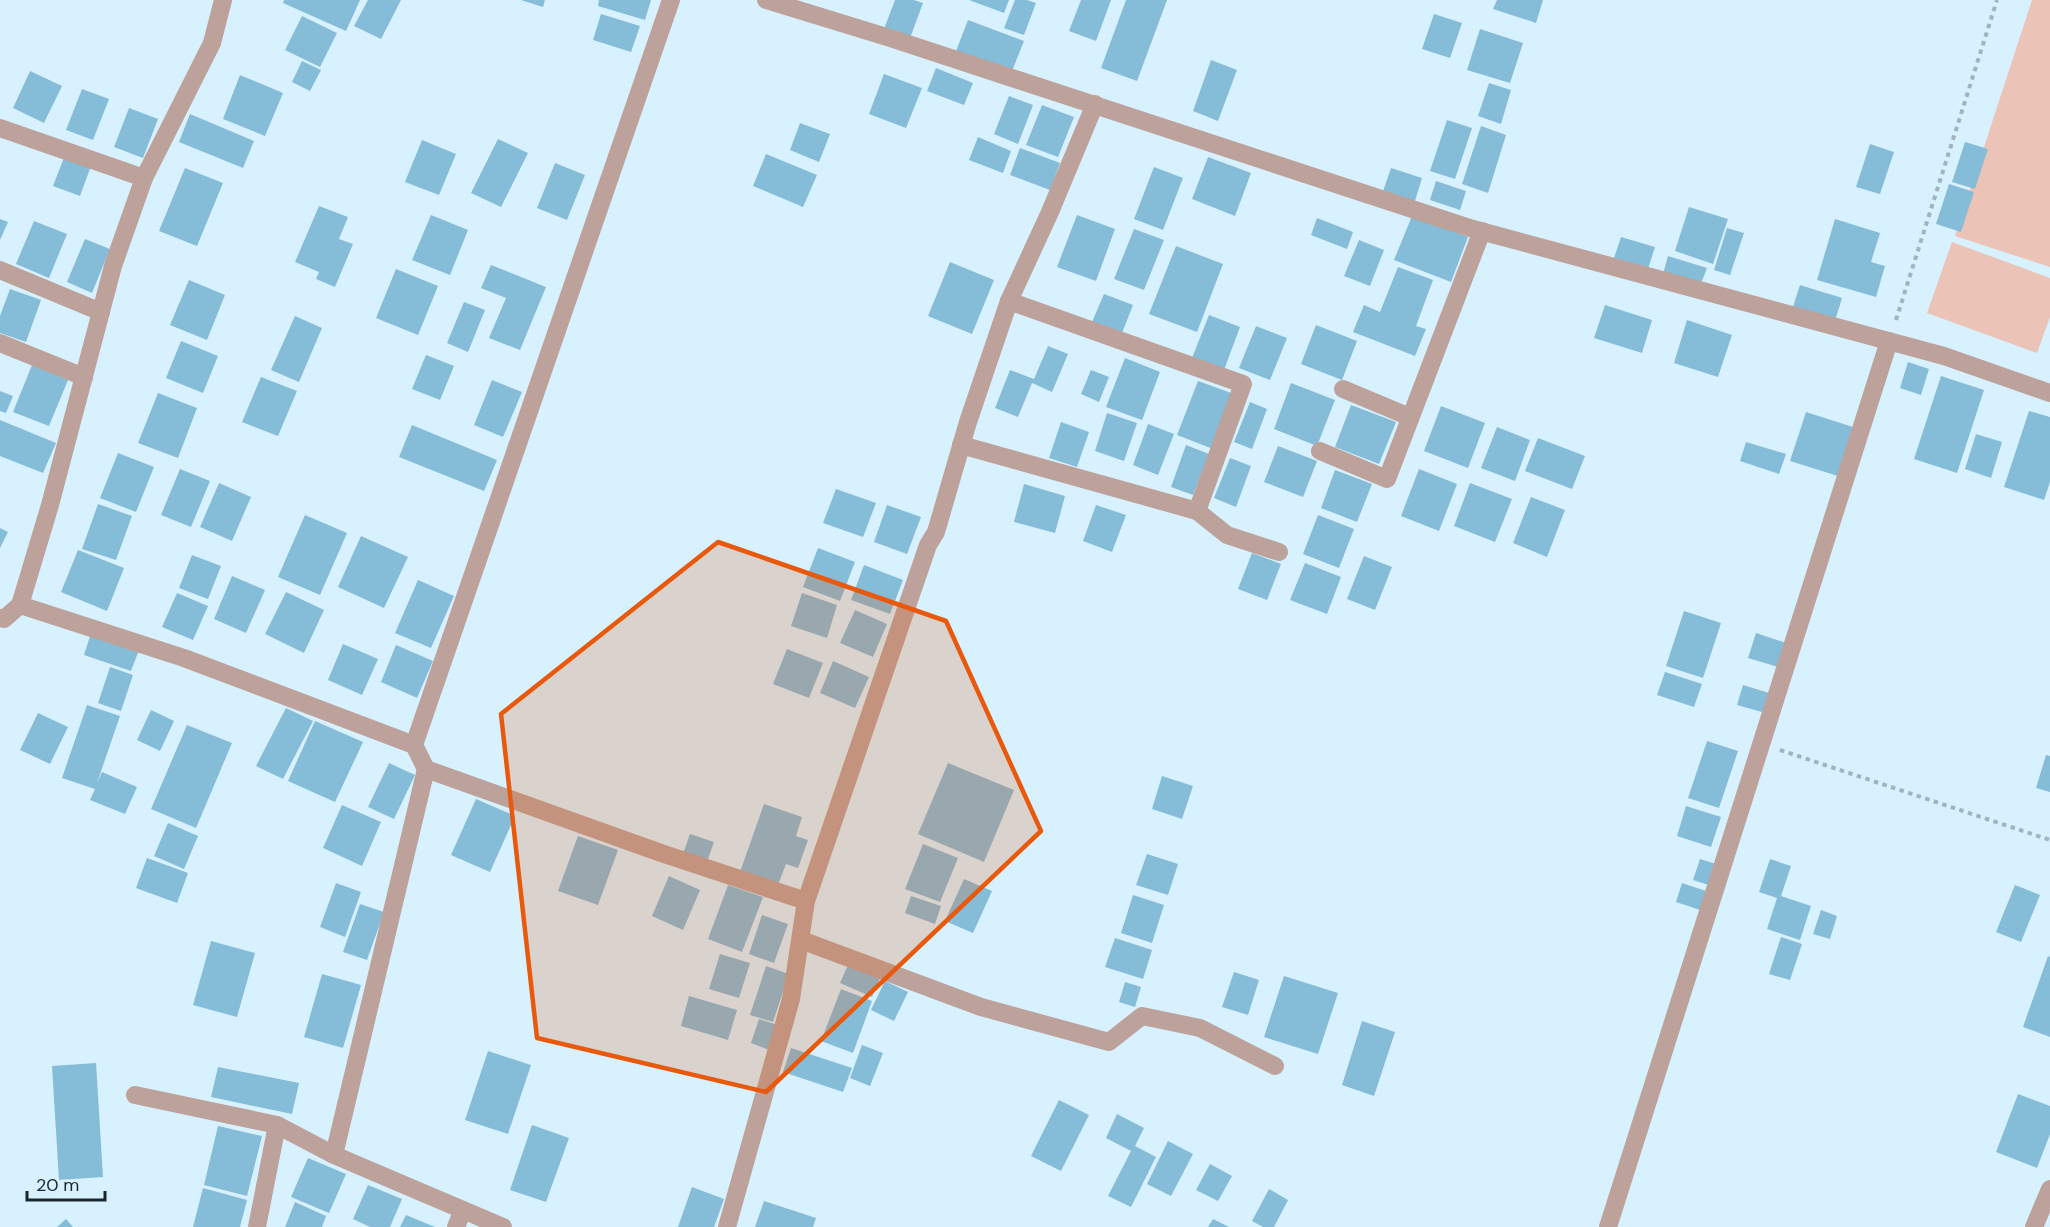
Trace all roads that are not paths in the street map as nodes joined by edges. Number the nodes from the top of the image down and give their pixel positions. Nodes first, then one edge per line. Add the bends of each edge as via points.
1 (223, 0) edge
2 (671, 0) edge
3 (766, 0) edge
4 (1095, 105) junction
5 (0, 128) edge
6 (144, 178) junction
7 (1482, 231) junction
8 (0, 270) edge
9 (1009, 301) junction
10 (101, 312) junction
11 (1889, 341) junction
12 (0, 343) edge
13 (84, 377) junction
14 (1343, 389) dead end
15 (2050, 393) edge
16 (1410, 417) junction
17 (961, 445) junction
18 (1320, 451) dead end
19 (1197, 511) junction
20 (1279, 552) dead end
21 (20, 605) junction
22 (0, 618) edge
23 (414, 745) junction
24 (426, 769) junction
25 (806, 901) junction
26 (801, 940) junction
27 (1275, 1066) dead end
28 (135, 1095) dead end
29 (277, 1125) junction
30 (334, 1155) junction
31 (2050, 1189) edge
32 (460, 1218) edge
33 (257, 1227) edge
34 (503, 1227) edge
35 (727, 1227) edge
36 (1608, 1227) edge
37 (2034, 1227) edge

1 - 6 street via 213,43
2 - 23 street
3 - 4 street
4 - 7 street
4 - 9 street
5 - 6 street
6 - 10 street
7 - 11 street
7 - 16 street
8 - 10 street
9 - 17 street
9 - 19 street via 1243,384
10 - 13 street
11 - 15 street
11 - 36 street
12 - 13 street
13 - 21 street
14 - 16 street
16 - 18 street via 1387,479
17 - 19 street
17 - 25 street via 936,532 928,545
19 - 20 street via 1227,535
21 - 22 street via 4,619
21 - 23 street via 184,658
23 - 24 street
24 - 25 street
24 - 30 street
25 - 26 street
26 - 27 street via 981,1007 1109,1042 1142,1016 1200,1028
26 - 35 street via 791,999
28 - 29 street
29 - 30 street
29 - 33 street
30 - 32 street
31 - 37 street
32 - 34 street

